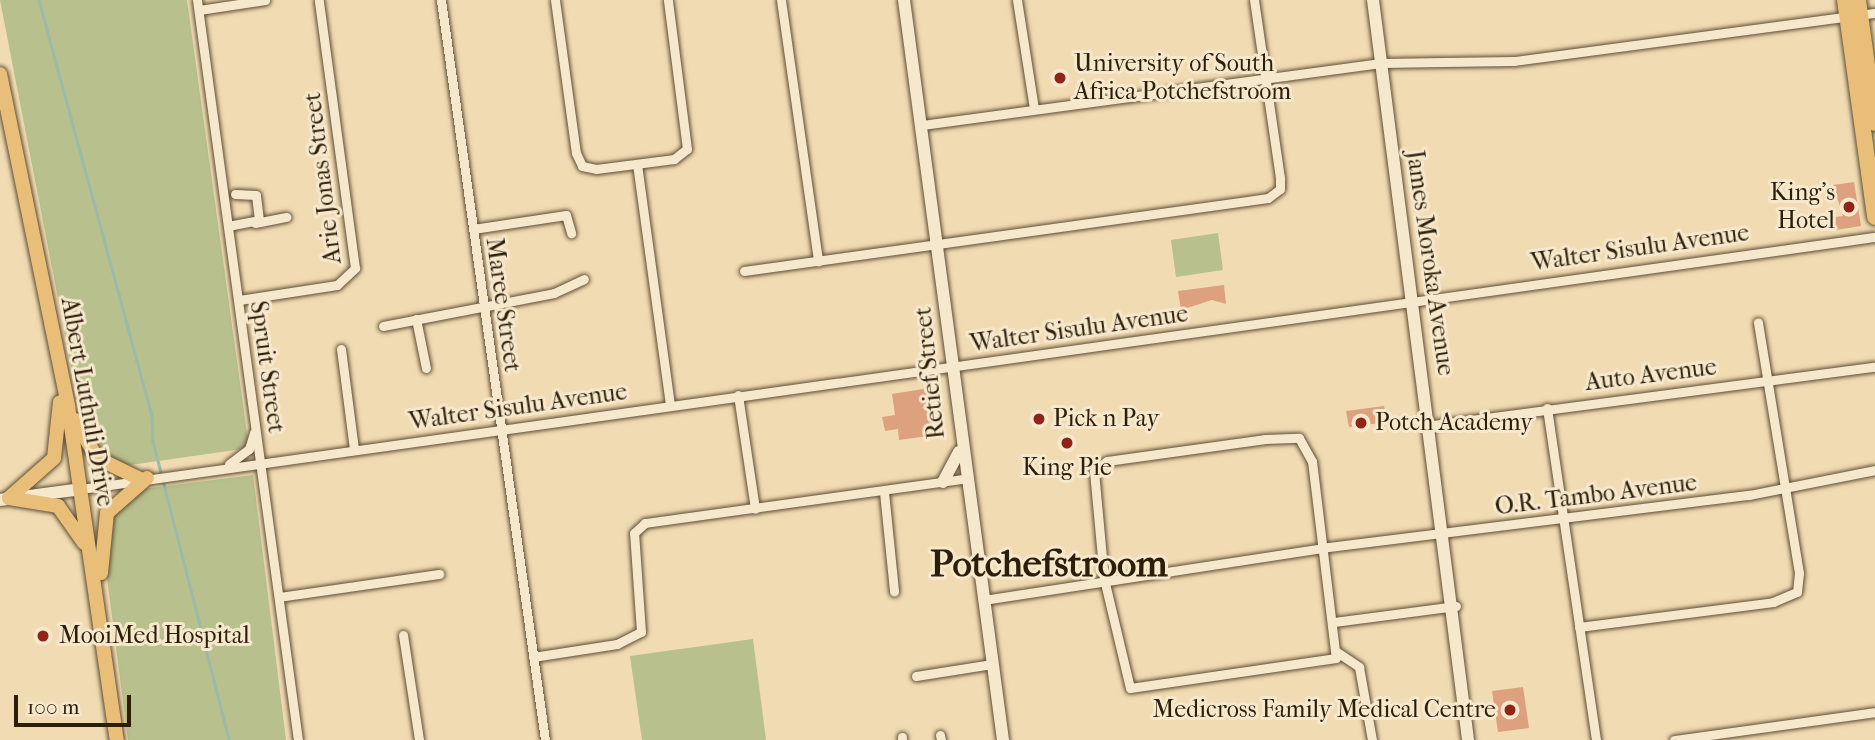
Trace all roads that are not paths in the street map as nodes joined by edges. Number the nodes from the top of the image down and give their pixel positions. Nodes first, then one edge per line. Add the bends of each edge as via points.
1 (265, 0) edge
2 (319, 0) edge
3 (441, 0) edge
4 (555, 0) edge
5 (668, 0) edge
6 (781, 0) edge
7 (904, 0) edge
8 (1017, 0) edge
9 (1255, 0) edge
10 (1373, 0) edge
11 (198, 5) edge
12 (1857, 9) edge
13 (1381, 63) junction
14 (0, 74) edge
15 (1266, 77) junction
16 (1034, 109) junction
17 (1875, 123) edge
18 (922, 125) junction
19 (637, 164) junction
20 (235, 194) dead end
21 (286, 217) dead end
22 (1875, 217) edge
23 (256, 223) junction
24 (228, 226) junction
25 (473, 229) junction
26 (571, 233) dead end
27 (1875, 237) edge
28 (937, 245) junction
29 (818, 261) junction
30 (744, 271) dead end
31 (584, 279) dead end
32 (239, 300) junction
33 (1414, 300) junction
34 (484, 307) junction
35 (416, 319) junction
36 (1758, 322) dead end
37 (383, 326) dead end
38 (341, 349) dead end
39 (58, 365) junction
40 (949, 367) junction
41 (1875, 367) edge
42 (426, 368) dead end
43 (1767, 381) junction
44 (738, 395) junction
45 (670, 405) junction
46 (68, 406) junction
47 (1547, 408) junction
48 (254, 424) junction
49 (1432, 425) junction
50 (500, 429) junction
51 (354, 449) junction
52 (960, 449) junction
53 (262, 461) junction
54 (225, 467) junction
55 (1875, 470) edge
56 (147, 478) junction
57 (964, 479) junction
58 (943, 482) junction
59 (80, 489) junction
60 (1784, 489) junction
61 (884, 492) junction
62 (5, 499) edge
63 (755, 509) junction
64 (1563, 518) junction
65 (1446, 533) junction
66 (1321, 548) junction
67 (92, 563) junction
68 (439, 574) dead end
69 (1104, 579) junction
70 (894, 591) dead end
71 (279, 597) junction
72 (983, 600) junction
73 (1456, 606) junction
74 (100, 609) junction
75 (1334, 622) junction
76 (1579, 628) junction
77 (403, 635) dead end
78 (1337, 652) junction
79 (533, 657) junction
80 (992, 664) junction
81 (916, 676) dead end
82 (1875, 712) edge
83 (117, 740) edge
84 (299, 740) edge
85 (419, 740) edge
86 (545, 740) edge
87 (1003, 740) edge
88 (1372, 740) edge
89 (1468, 740) edge
90 (1596, 740) edge
91 (1674, 740) edge

1 - 11 street
2 - 32 street, Arie Jonas Street via 355,268 337,285
3 - 25 street, Maree Street
4 - 19 street via 579,162 591,169
5 - 19 street via 688,143 674,159
6 - 29 street
7 - 18 street, Retief Street
8 - 16 street
9 - 15 street
10 - 13 street, James Moroka Avenue
11 - 24 street, Spruit Street
12 - 13 street via 1514,61
12 - 17 highway
12 - 22 highway
13 - 15 street
13 - 33 street, James Moroka Avenue
14 - 39 main road, Albert Luthuli Drive
15 - 16 street
15 - 28 street via 1280,178 1276,193
16 - 18 street
18 - 28 street, Retief Street
19 - 45 street
20 - 23 street via 256,195
21 - 23 street
23 - 24 street
24 - 32 street, Spruit Street
25 - 26 street via 566,215
25 - 34 street, Maree Street
27 - 33 street, Walter Sisulu Avenue
28 - 29 street
28 - 40 street, Retief Street
29 - 30 street
31 - 34 street via 554,293
32 - 48 street, Spruit Street
33 - 40 street, Walter Sisulu Avenue
33 - 49 street, James Moroka Avenue
34 - 35 street
34 - 50 street, Maree Street
35 - 37 street
35 - 42 street
36 - 43 street
38 - 51 street
39 - 46 main road, Albert Luthuli Drive
39 - 62 main road via 60,438 54,458
40 - 44 street, Walter Sisulu Avenue
40 - 52 street, Retief Street
41 - 43 street, Auto Avenue
43 - 47 street, Auto Avenue
43 - 60 street
44 - 45 street, Walter Sisulu Avenue
44 - 63 street
45 - 50 street, Walter Sisulu Avenue
46 - 56 main road via 97,458
46 - 59 main road, Albert Luthuli Drive
47 - 49 street, Auto Avenue
47 - 64 street
48 - 53 street, Spruit Street
48 - 54 street via 249,449
49 - 65 street, James Moroka Avenue
50 - 51 street, Walter Sisulu Avenue
50 - 79 street, Maree Street
51 - 53 street, Walter Sisulu Avenue
52 - 57 street, Retief Street
52 - 58 street
53 - 54 street, Walter Sisulu Avenue
53 - 71 street, Spruit Street
54 - 56 street, Walter Sisulu Avenue
55 - 60 street, O.R. Tambo Avenue
56 - 59 street, Walter Sisulu Avenue
56 - 74 main road via 107,513
57 - 58 street
57 - 72 street, Retief Street
58 - 61 street
59 - 62 street
59 - 67 main road, Albert Luthuli Drive
60 - 64 street, O.R. Tambo Avenue
60 - 76 street via 1800,580 1792,596
61 - 63 street
61 - 70 street
62 - 67 main road via 43,500 65,511
63 - 79 street via 637,527 641,632 617,644
64 - 65 street, O.R. Tambo Avenue
64 - 76 street
65 - 66 street, O.R. Tambo Avenue
65 - 73 street, James Moroka Avenue
66 - 69 street, O.R. Tambo Avenue
66 - 69 street via 1312,461 1298,438 1107,461 1093,475
66 - 75 street
67 - 74 main road, Albert Luthuli Drive
68 - 71 street
69 - 72 street, O.R. Tambo Avenue
69 - 78 street via 1125,680 1141,690 1322,664
71 - 84 street, Spruit Street
72 - 80 street, Retief Street
73 - 75 street
73 - 89 street, James Moroka Avenue
74 - 83 main road, Albert Luthuli Drive
75 - 78 street
76 - 90 street
77 - 85 street
78 - 88 street via 1359,667
79 - 86 street, Maree Street
80 - 81 street
80 - 87 street, Retief Street
82 - 91 street

